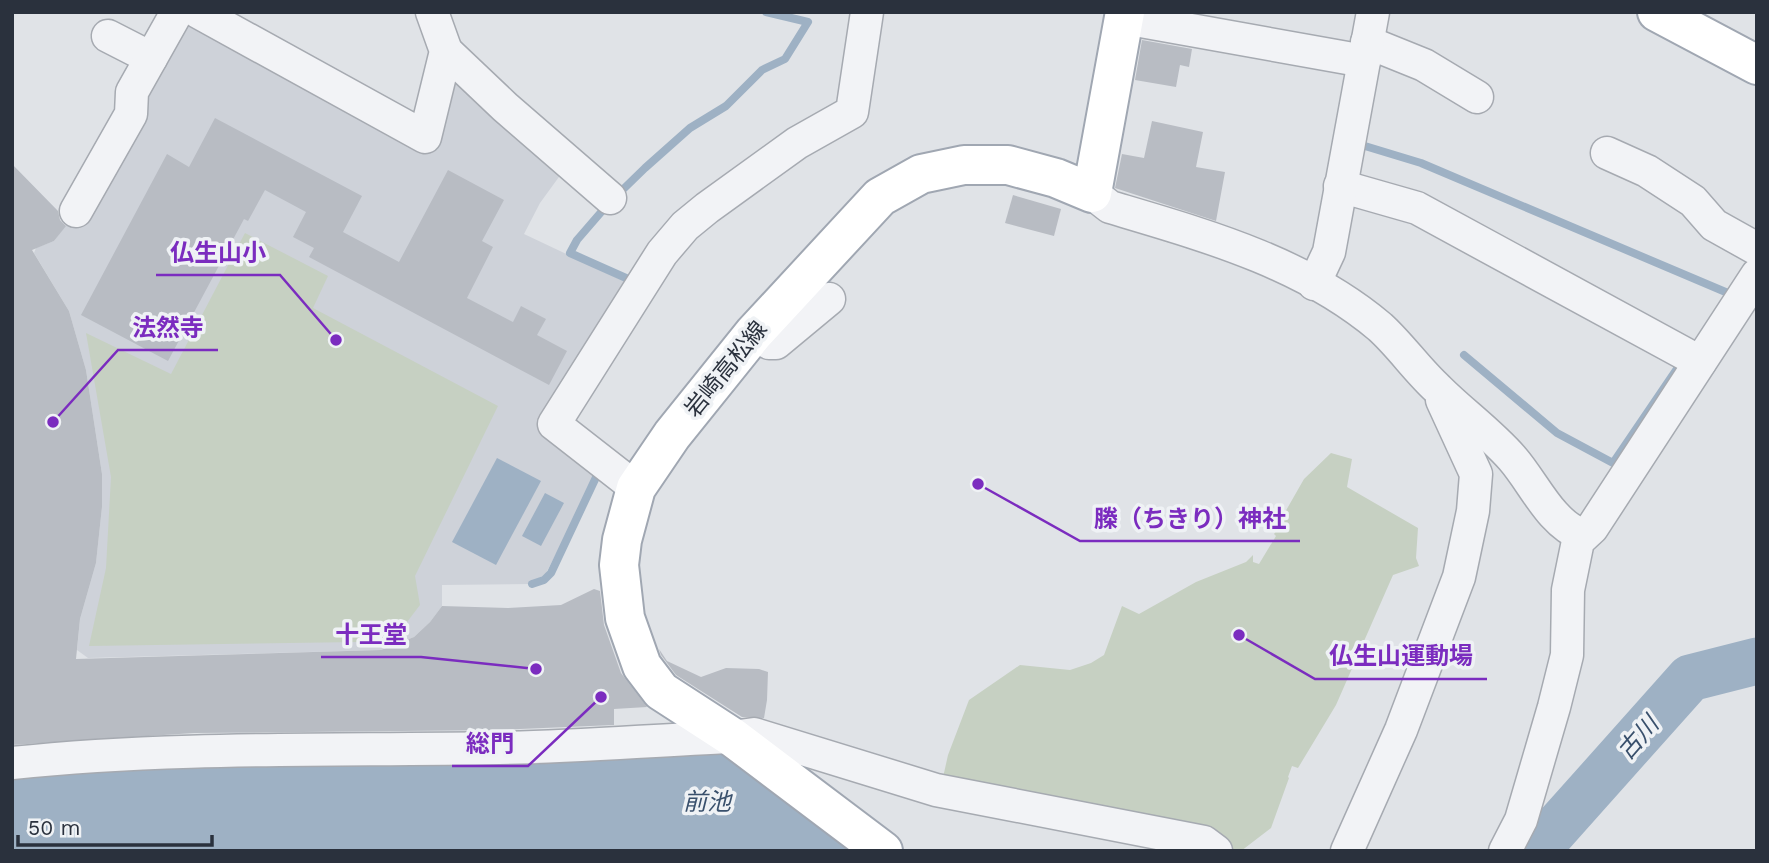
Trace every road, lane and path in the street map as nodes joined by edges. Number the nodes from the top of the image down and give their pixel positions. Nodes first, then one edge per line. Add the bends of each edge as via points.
1 (177, 12) edge
2 (198, 12) edge
3 (432, 12) edge
4 (867, 12) edge
5 (1657, 12) edge
6 (1125, 15) edge
7 (108, 36) dead end
8 (1368, 38) edge
9 (446, 51) junction
10 (152, 58) junction
11 (1757, 65) edge
12 (1477, 97) dead end
13 (1606, 153) dead end
14 (1340, 186) junction
15 (1092, 193) junction
16 (610, 198) dead end
17 (76, 211) dead end
18 (1757, 249) edge
19 (1757, 275) edge
20 (1314, 284) junction
21 (828, 299) dead end
22 (1748, 310) edge
23 (754, 333) junction
24 (1700, 362) junction
25 (1437, 389) junction
26 (636, 488) junction
27 (1583, 535) junction
28 (732, 737) junction
29 (12, 763) edge
30 (883, 851) edge
31 (1216, 851) edge
32 (1347, 851) edge
33 (1505, 851) edge

1 - 10 street
2 - 9 street via 425,137
3 - 9 street
4 - 26 street via 852,112 797,143 685,226 662,253 554,424
5 - 11 main road
6 - 8 street
6 - 15 main road
7 - 10 street
8 - 12 street
8 - 14 street
9 - 16 street
10 - 17 street via 132,92 131,114
13 - 18 street via 1647,171 1693,201 1714,225
14 - 20 street via 1329,252
14 - 24 street via 1417,208
15 - 20 street via 1110,207 1256,254
15 - 23 main road, 岩崎高松線 via 1008,165 964,165 921,174 880,197
19 - 22 street
20 - 25 street via 1382,329
21 - 23 street via 776,343
22 - 24 street
23 - 26 main road, 岩崎高松線
24 - 27 street via 1592,528
25 - 27 street via 1514,460 1548,507 1573,532
25 - 32 street via 1476,474 1473,511 1452,600
26 - 28 main road, 岩崎高松線 via 619,565 625,618 642,667 661,691
27 - 33 street via 1568,590 1564,668 1521,820
28 - 29 street via 501,748 222,750
28 - 30 main road, 岩崎高松線
28 - 31 street via 754,734 936,790 1203,842

